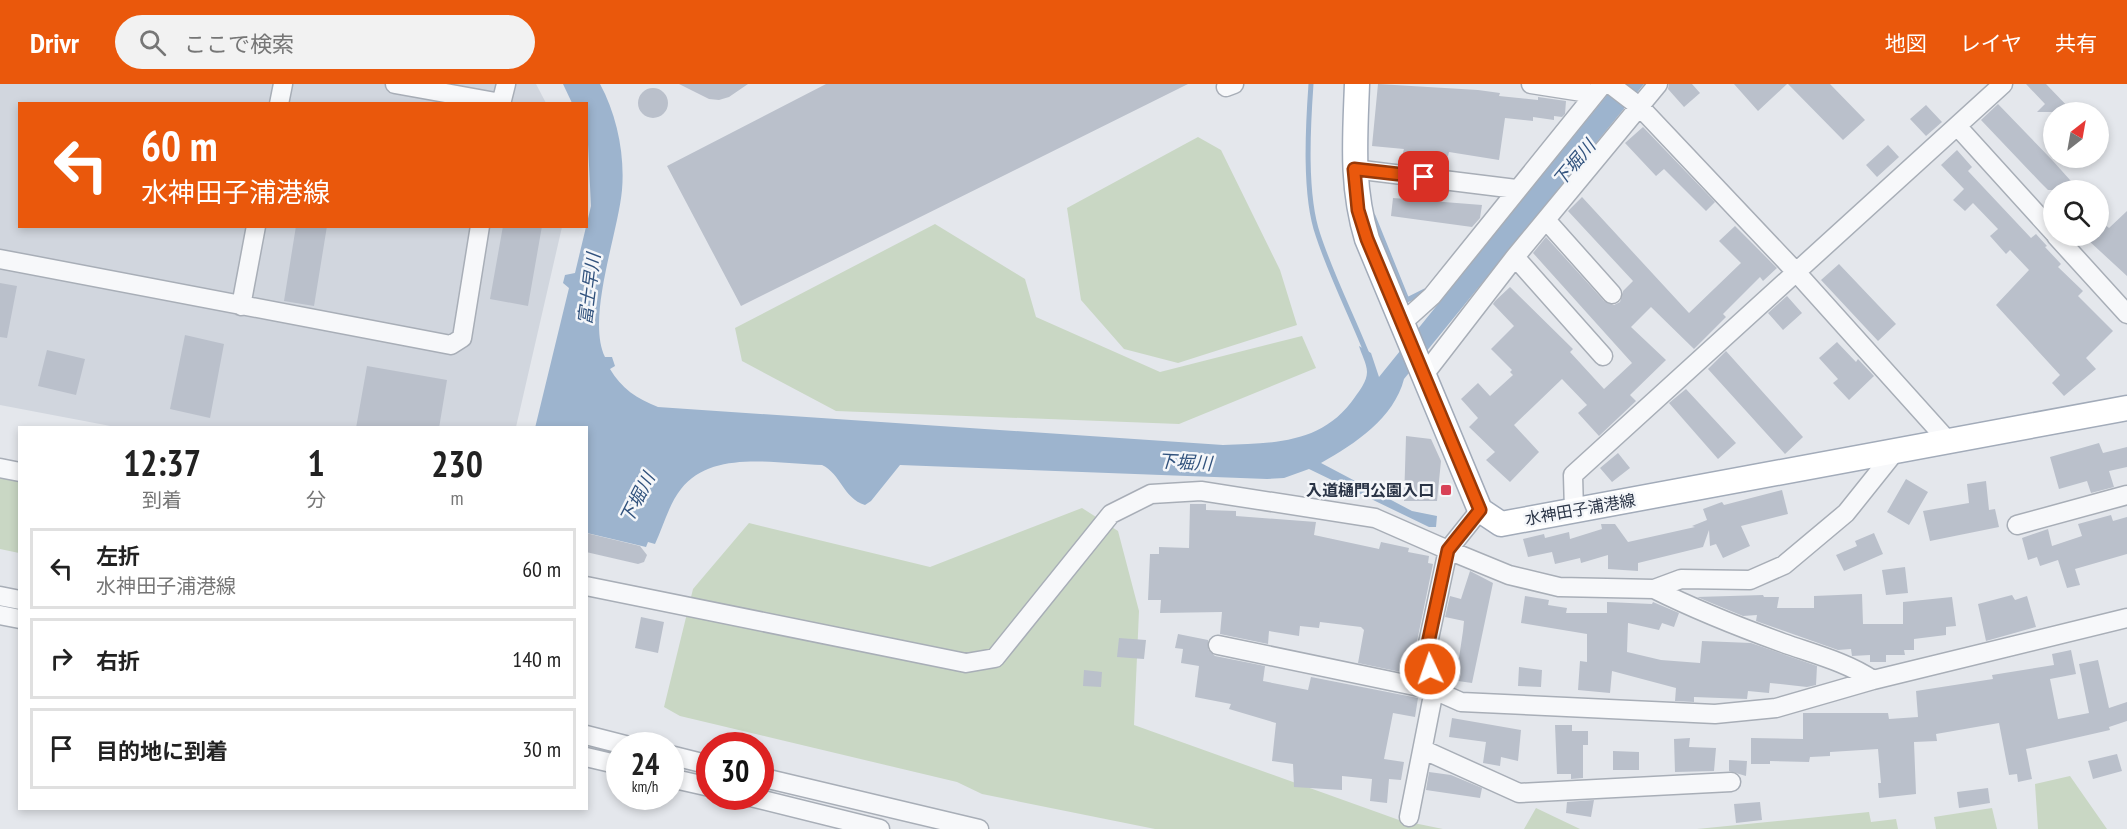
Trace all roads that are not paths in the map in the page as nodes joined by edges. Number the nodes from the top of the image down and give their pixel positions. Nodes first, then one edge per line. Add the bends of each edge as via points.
1 (283, 84) edge
2 (395, 84) edge
3 (506, 84) edge
4 (1357, 84) edge
5 (1531, 84) edge
6 (1658, 84) edge
7 (2003, 84) edge
8 (1603, 87) edge
9 (279, 102) edge
10 (495, 102) edge
11 (501, 102) edge
12 (1640, 107) junction
13 (1957, 126) junction
14 (1354, 169) junction
15 (1516, 189) junction
16 (1546, 220) junction
17 (2043, 221) edge
18 (256, 228) edge
19 (480, 228) edge
20 (2066, 246) edge
21 (1515, 257) junction
22 (0, 259) edge
23 (1797, 273) junction
24 (1612, 294) dead end
25 (241, 306) junction
26 (2127, 314) edge
27 (1404, 329) junction
28 (1603, 356) dead end
29 (1422, 372) junction
30 (2127, 408) edge
31 (1950, 442) junction
32 (1894, 453) junction
33 (0, 468) edge
34 (18, 472) edge
35 (2127, 495) edge
36 (1480, 510) junction
37 (1574, 511) junction
38 (2017, 525) dead end
39 (1448, 550) junction
40 (588, 586) edge
41 (1654, 589) junction
42 (0, 596) edge
43 (18, 600) edge
44 (0, 615) edge
45 (2127, 618) edge
46 (18, 620) edge
47 (1218, 645) dead end
48 (1873, 680) junction
49 (1434, 690) junction
50 (588, 736) edge
51 (606, 740) edge
52 (1424, 750) junction
53 (588, 757) edge
54 (606, 762) edge
55 (774, 780) edge
56 (1731, 782) dead end
57 (774, 803) edge
58 (1409, 818) dead end
59 (880, 829) edge
60 (979, 829) edge

1 - 9 street
2 - 10 street
3 - 11 street
4 - 14 main road
5 - 8 street
6 - 12 street
7 - 13 street
8 - 12 street
8 - 15 street
12 - 16 street
12 - 23 street
13 - 17 street
13 - 23 street
14 - 15 street
14 - 27 main road via 1358,210 1367,239
15 - 27 street
16 - 21 street
16 - 24 street
18 - 25 street
19 - 25 street via 462,338 452,345
20 - 26 street
21 - 28 street
21 - 29 street
22 - 25 street
23 - 31 street
23 - 37 street via 1573,475
27 - 29 main road
29 - 36 main road
30 - 31 main road, 水神田子浦港線
31 - 32 main road, 水神田子浦港線
32 - 37 main road, 水神田子浦港線
32 - 41 street via 1846,513 1784,566 1750,580 1681,579
33 - 34 street
35 - 38 street
36 - 37 main road, 水神田子浦港線 via 1500,524
36 - 39 street
39 - 40 street via 1375,518 1201,491 1151,494 1111,514 995,658 966,663
39 - 41 street via 1509,575 1559,587
39 - 49 street via 1427,648
41 - 48 street via 1855,668
42 - 43 street
44 - 46 street
45 - 48 street
47 - 49 street
48 - 49 street via 1776,708 1714,714 1461,702
49 - 52 street
50 - 51 street
52 - 56 street via 1519,793
52 - 58 street
53 - 54 street
55 - 60 street
57 - 59 street

